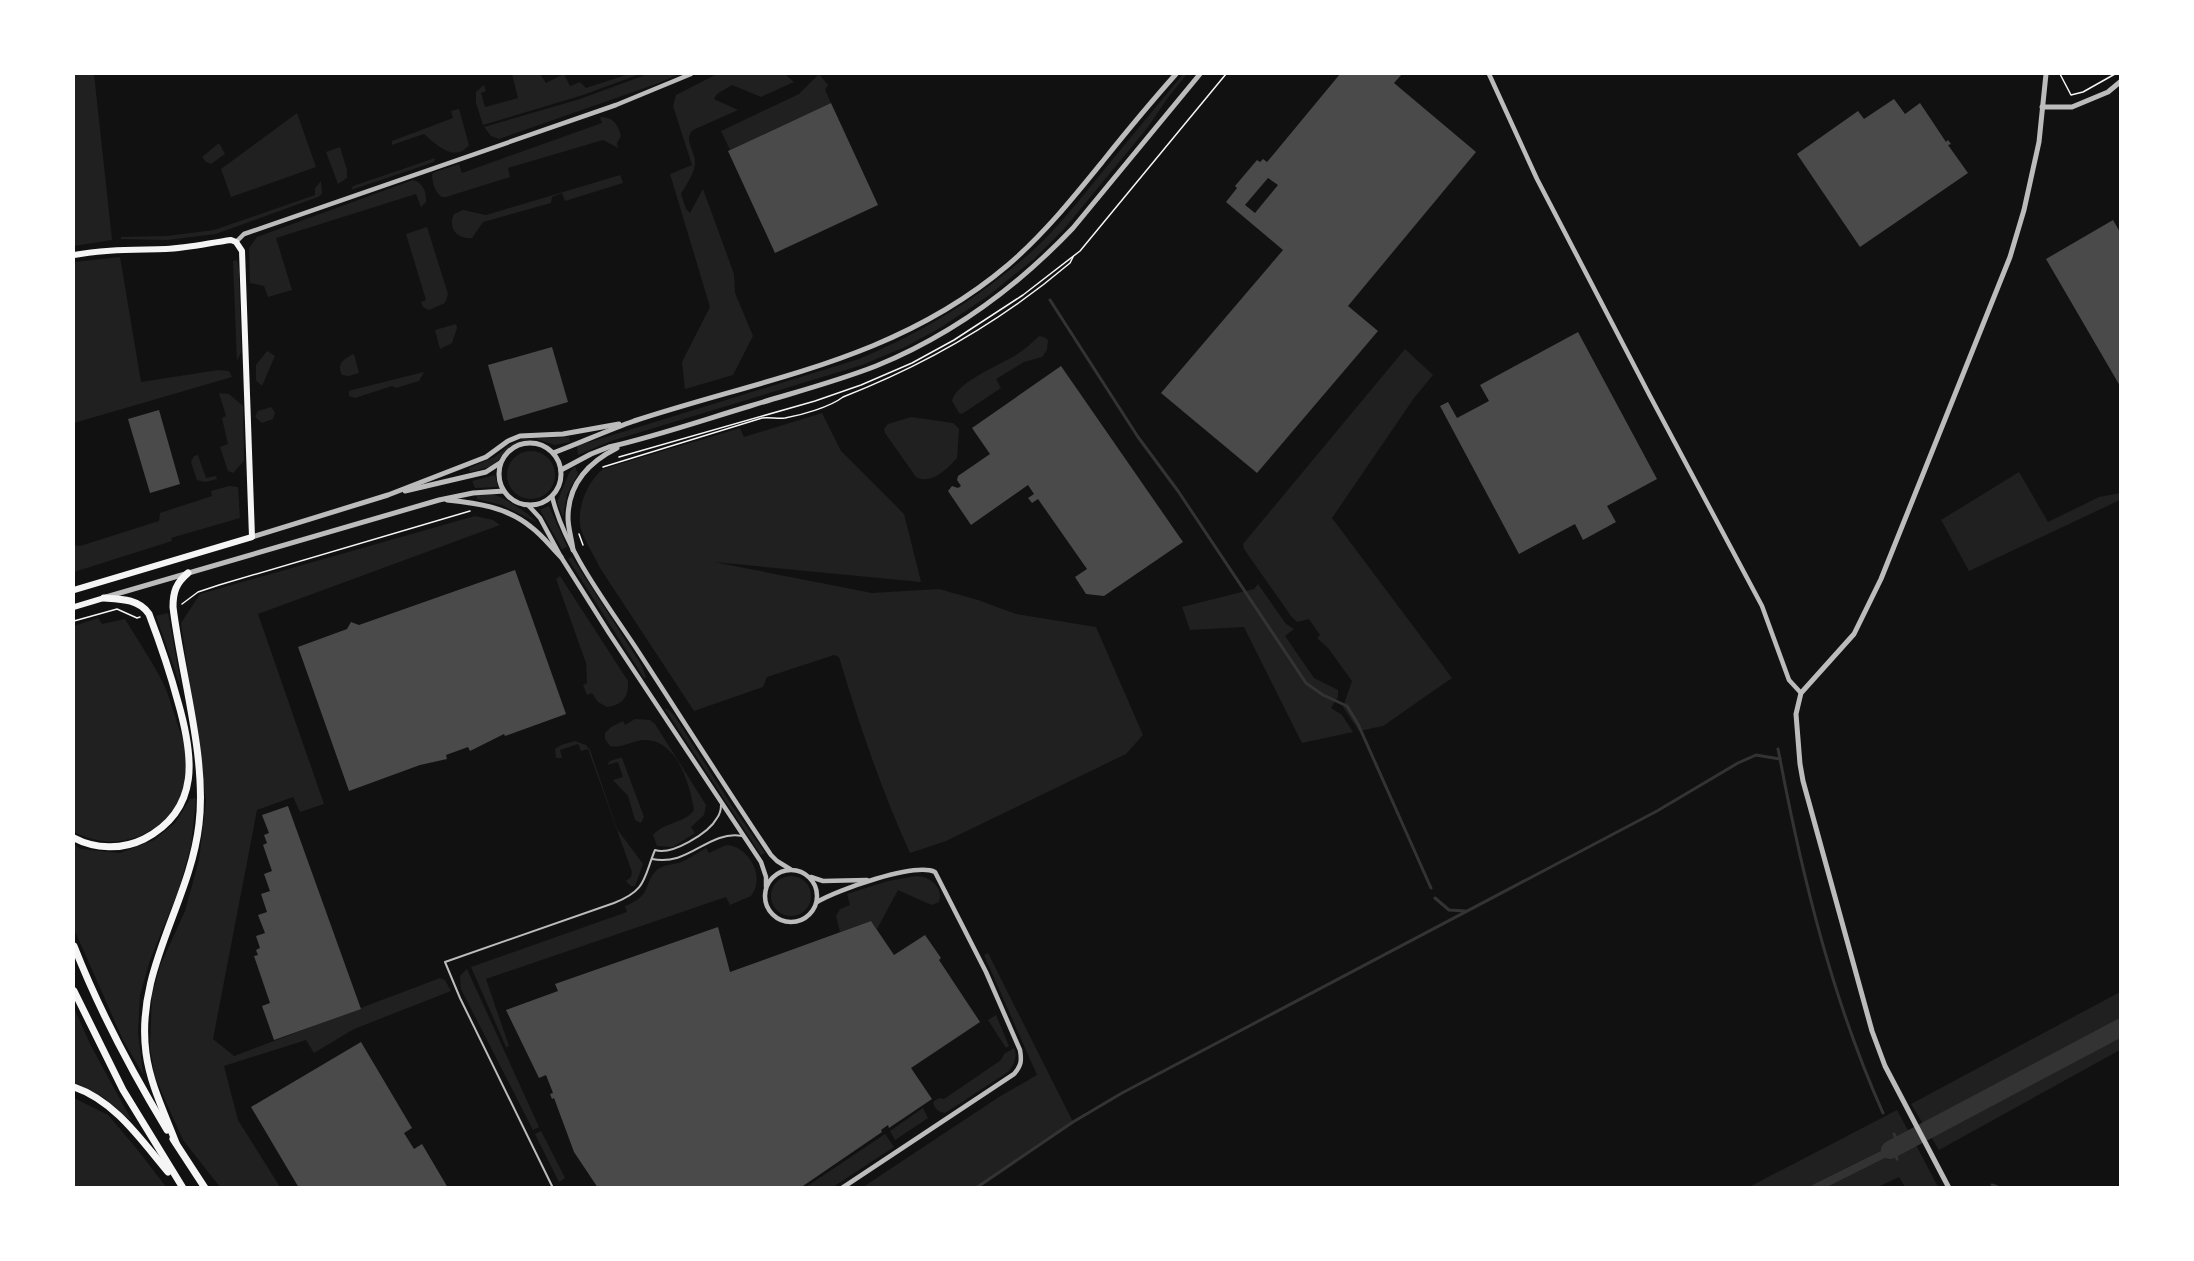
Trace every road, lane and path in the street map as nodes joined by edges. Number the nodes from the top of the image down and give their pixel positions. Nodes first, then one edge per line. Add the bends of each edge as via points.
1 (691, 74) edge
2 (1176, 74) edge
3 (1200, 74) edge
4 (1489, 74) edge
5 (2046, 74) edge
6 (2060, 74) edge
7 (2115, 74) edge
8 (2121, 82) edge
9 (2042, 107) junction
10 (236, 242) junction
11 (74, 255) edge
12 (633, 422) junction
13 (626, 443) junction
14 (553, 453) junction
15 (500, 463) junction
16 (561, 470) junction
17 (504, 491) junction
18 (388, 495) junction
19 (552, 496) junction
20 (439, 500) junction
21 (528, 506) junction
22 (475, 510) dead end
23 (580, 535) dead end
24 (252, 537) junction
25 (583, 545) dead end
26 (573, 550) junction
27 (561, 557) junction
28 (188, 573) junction
29 (74, 590) edge
30 (104, 598) junction
31 (74, 607) edge
32 (173, 607) junction
33 (149, 614) junction
34 (74, 621) edge
35 (1801, 693) junction
36 (721, 804) junction
37 (744, 836) junction
38 (74, 838) edge
39 (651, 859) junction
40 (790, 869) junction
41 (811, 877) junction
42 (873, 880) junction
43 (766, 887) junction
44 (817, 903) junction
45 (74, 946) edge
46 (74, 991) edge
47 (74, 1087) edge
48 (176, 1143) junction
49 (182, 1188) edge
50 (205, 1188) edge
51 (553, 1188) edge
52 (842, 1188) edge
53 (1949, 1188) edge

1 - 10 street via 616,105 244,234
2 - 12 street via 1046,230 958,302 907,332 844,358
3 - 13 street via 1053,249 960,323 916,348 856,373
4 - 35 street via 1546,197 1762,606 1789,680
5 - 9 street
6 - 7 path via 2071,95
8 - 9 street via 2072,107
9 - 35 street via 2034,164 2010,257 1889,561 1854,634
10 - 11 main road
10 - 24 main road via 243,251
12 - 14 street
12 - 18 street via 563,434 520,436 486,457
13 - 16 street via 591,454
13 - 26 street via 588,466 577,484 568,517
14 - 15 street via 538,443 519,444
14 - 16 street
15 - 17 street
15 - 18 street via 486,472
16 - 19 street via 560,484
17 - 20 street
17 - 21 street via 510,499
18 - 24 street
19 - 21 street
19 - 26 street
20 - 27 street via 474,503 508,512 532,527
20 - 28 street
21 - 27 street via 540,518
22 - 32 path via 219,585
23 - 25 path
24 - 29 main road
26 - 40 street via 771,855
27 - 36 street
28 - 30 street
28 - 32 main road via 175,589
30 - 31 main road
30 - 33 main road via 137,603
32 - 48 main road via 201,802 191,868 151,975 144,1027 150,1076
33 - 34 path via 137,618 117,609
33 - 38 main road via 184,724 190,758 186,791 173,817 141,841 118,847 88,844
35 - 53 street via 1796,714 1800,764 1872,1031 1885,1066
36 - 37 street
36 - 39 lane via 713,825 674,850 655,850
37 - 39 lane via 717,839 676,860
37 - 43 street via 761,862
39 - 51 lane via 642,884 627,898 445,962
40 - 41 street
40 - 43 street via 778,872
41 - 42 street via 823,881
41 - 44 street
42 - 44 street
42 - 52 street via 919,869 928,869 939,877 986,972 1022,1059 1014,1074
43 - 44 street via 769,910 778,919 800,921
45 - 48 main road via 121,1048
46 - 49 main road via 123,1090
47 - 49 main road via 118,1114
48 - 50 main road

